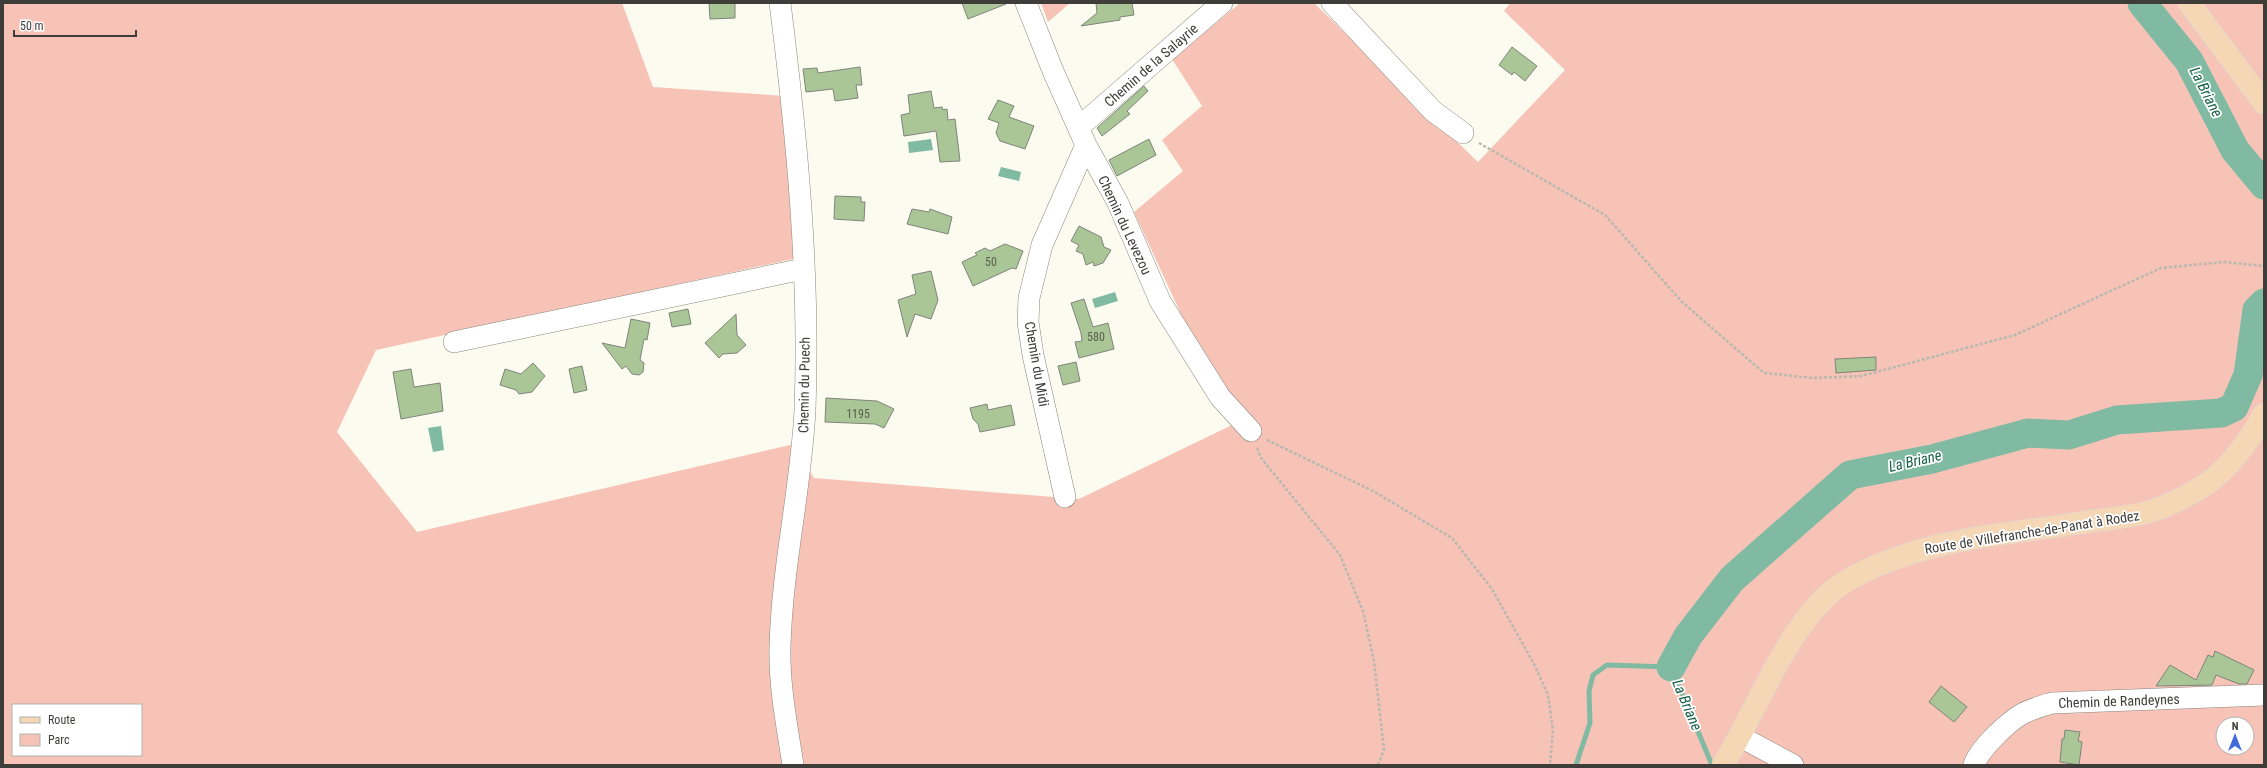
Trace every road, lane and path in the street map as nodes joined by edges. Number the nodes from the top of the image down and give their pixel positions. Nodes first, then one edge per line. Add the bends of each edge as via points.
1 (780, 3) edge
2 (1026, 3) edge
3 (1222, 3) edge
4 (1332, 3) edge
5 (2188, 3) edge
6 (2264, 103) edge
7 (1462, 134) joint
8 (1083, 136) junction
9 (2264, 266) edge
10 (803, 269) junction
11 (454, 342) dead end
12 (2264, 414) edge
13 (1251, 431) junction
14 (1065, 497) dead end
15 (2264, 695) edge
16 (1740, 736) junction
17 (1726, 760) edge
18 (793, 765) edge
19 (1378, 765) edge
20 (1550, 765) edge
21 (1793, 765) edge
22 (1974, 765) edge

1 - 10 street, Chemin du Puech via 800,184
2 - 8 street, Chemin du Levezou via 1038,37
3 - 8 street, Chemin de la Salayrie
4 - 7 street via 1433,111
5 - 6 main road
7 - 9 path via 1604,215 1682,302 1764,373 1813,378 1862,376 2015,335 2161,268 2223,262
8 - 13 street, Chemin du Levezou via 1118,203 1157,308 1220,397
8 - 14 street, Chemin du Midi via 1042,245 1029,298 1028,322 1033,355
10 - 11 street
10 - 18 street, Chemin du Puech via 803,450 784,585 780,649 785,712
12 - 16 main road, Route de Villefranche-de-Panat à Rodez via 2238,454 2219,473 2196,491 2146,513 1976,538 1923,549 1859,573 1831,593 1807,620 1785,652
13 - 19 path via 1261,458 1340,555 1363,611 1374,661 1384,750
13 - 20 path via 1282,449 1373,491 1452,538 1492,589 1534,664 1548,695 1554,730
15 - 22 street, Chemin de Randeynes via 2052,703 2022,714 1991,740
16 - 17 main road, Route de Villefranche-de-Panat à Rodez
16 - 21 street

